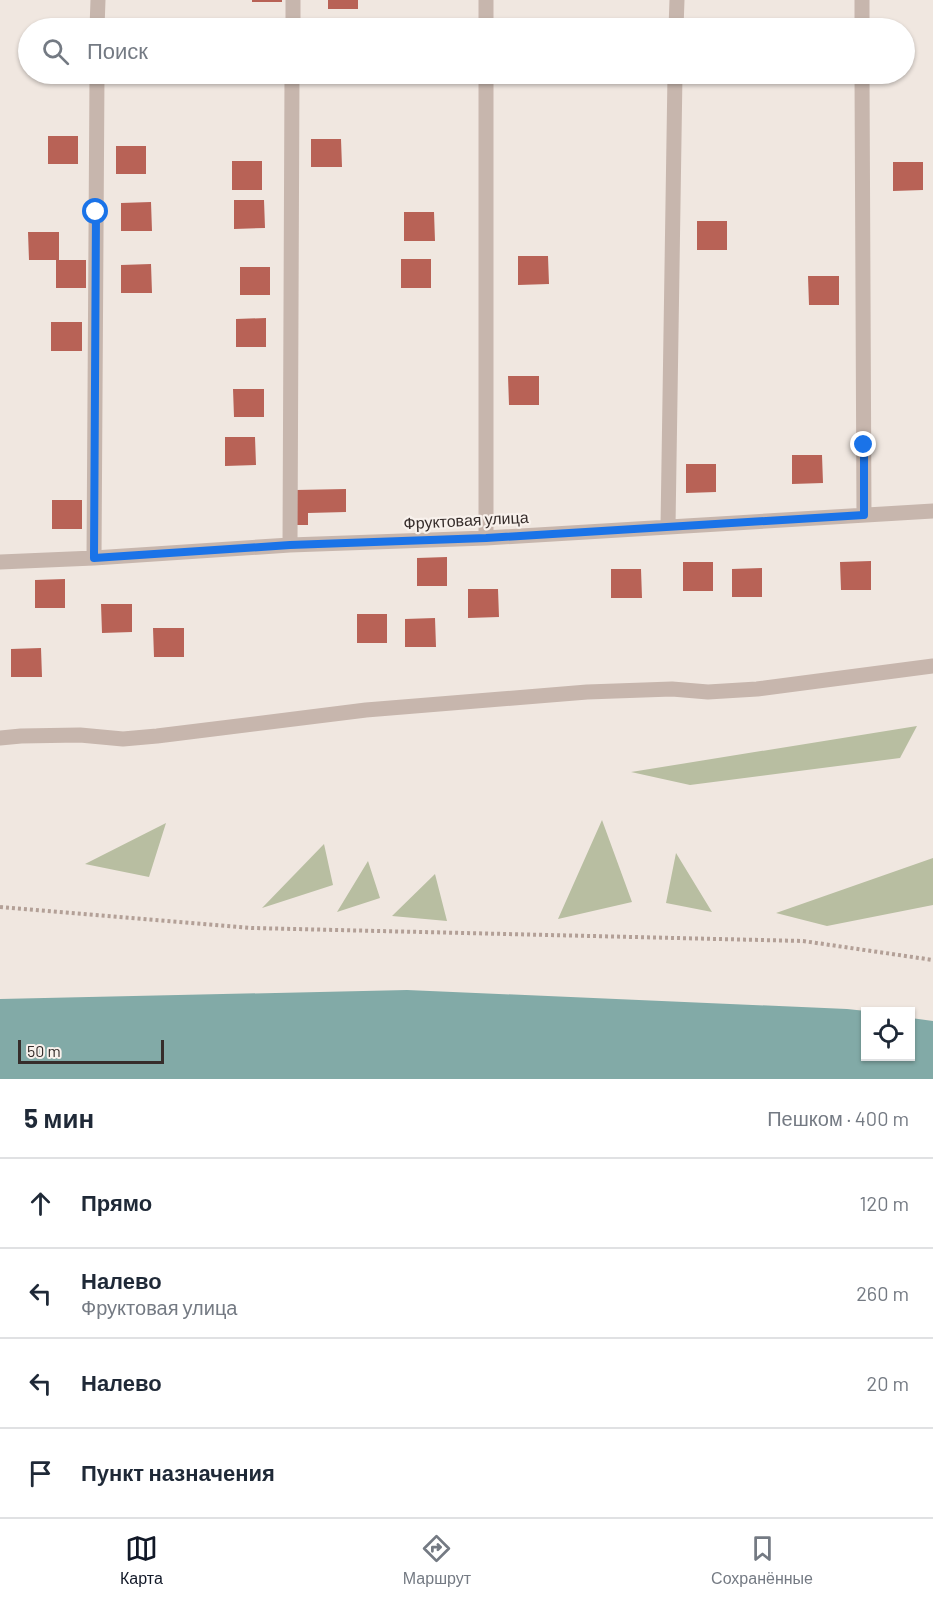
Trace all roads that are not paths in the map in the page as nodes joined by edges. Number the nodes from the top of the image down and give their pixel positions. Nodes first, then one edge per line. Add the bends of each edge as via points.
1 (98, 0) edge
2 (293, 0) edge
3 (486, 0) edge
4 (677, 0) edge
5 (862, 0) edge
6 (97, 18) edge
7 (292, 18) edge
8 (486, 18) edge
9 (676, 18) edge
10 (862, 18) edge
11 (97, 84) edge
12 (292, 84) edge
13 (486, 84) edge
14 (675, 84) edge
15 (862, 84) edge
16 (933, 511) edge
17 (864, 515) junction
18 (668, 527) junction
19 (486, 538) junction
20 (290, 545) junction
21 (94, 558) junction
22 (0, 561) edge
23 (933, 666) edge
24 (0, 738) edge

1 - 6 street
2 - 7 street
3 - 8 street
4 - 9 street
5 - 10 street
11 - 21 street
12 - 20 street
13 - 19 street
14 - 18 street
15 - 17 street
16 - 17 street, Фруктовая улица
17 - 18 street, Фруктовая улица
18 - 19 street, Фруктовая улица
19 - 20 street, Фруктовая улица
20 - 21 street, Фруктовая улица
21 - 22 street, Фруктовая улица
23 - 24 street via 757,689 587,692 366,710 157,736

